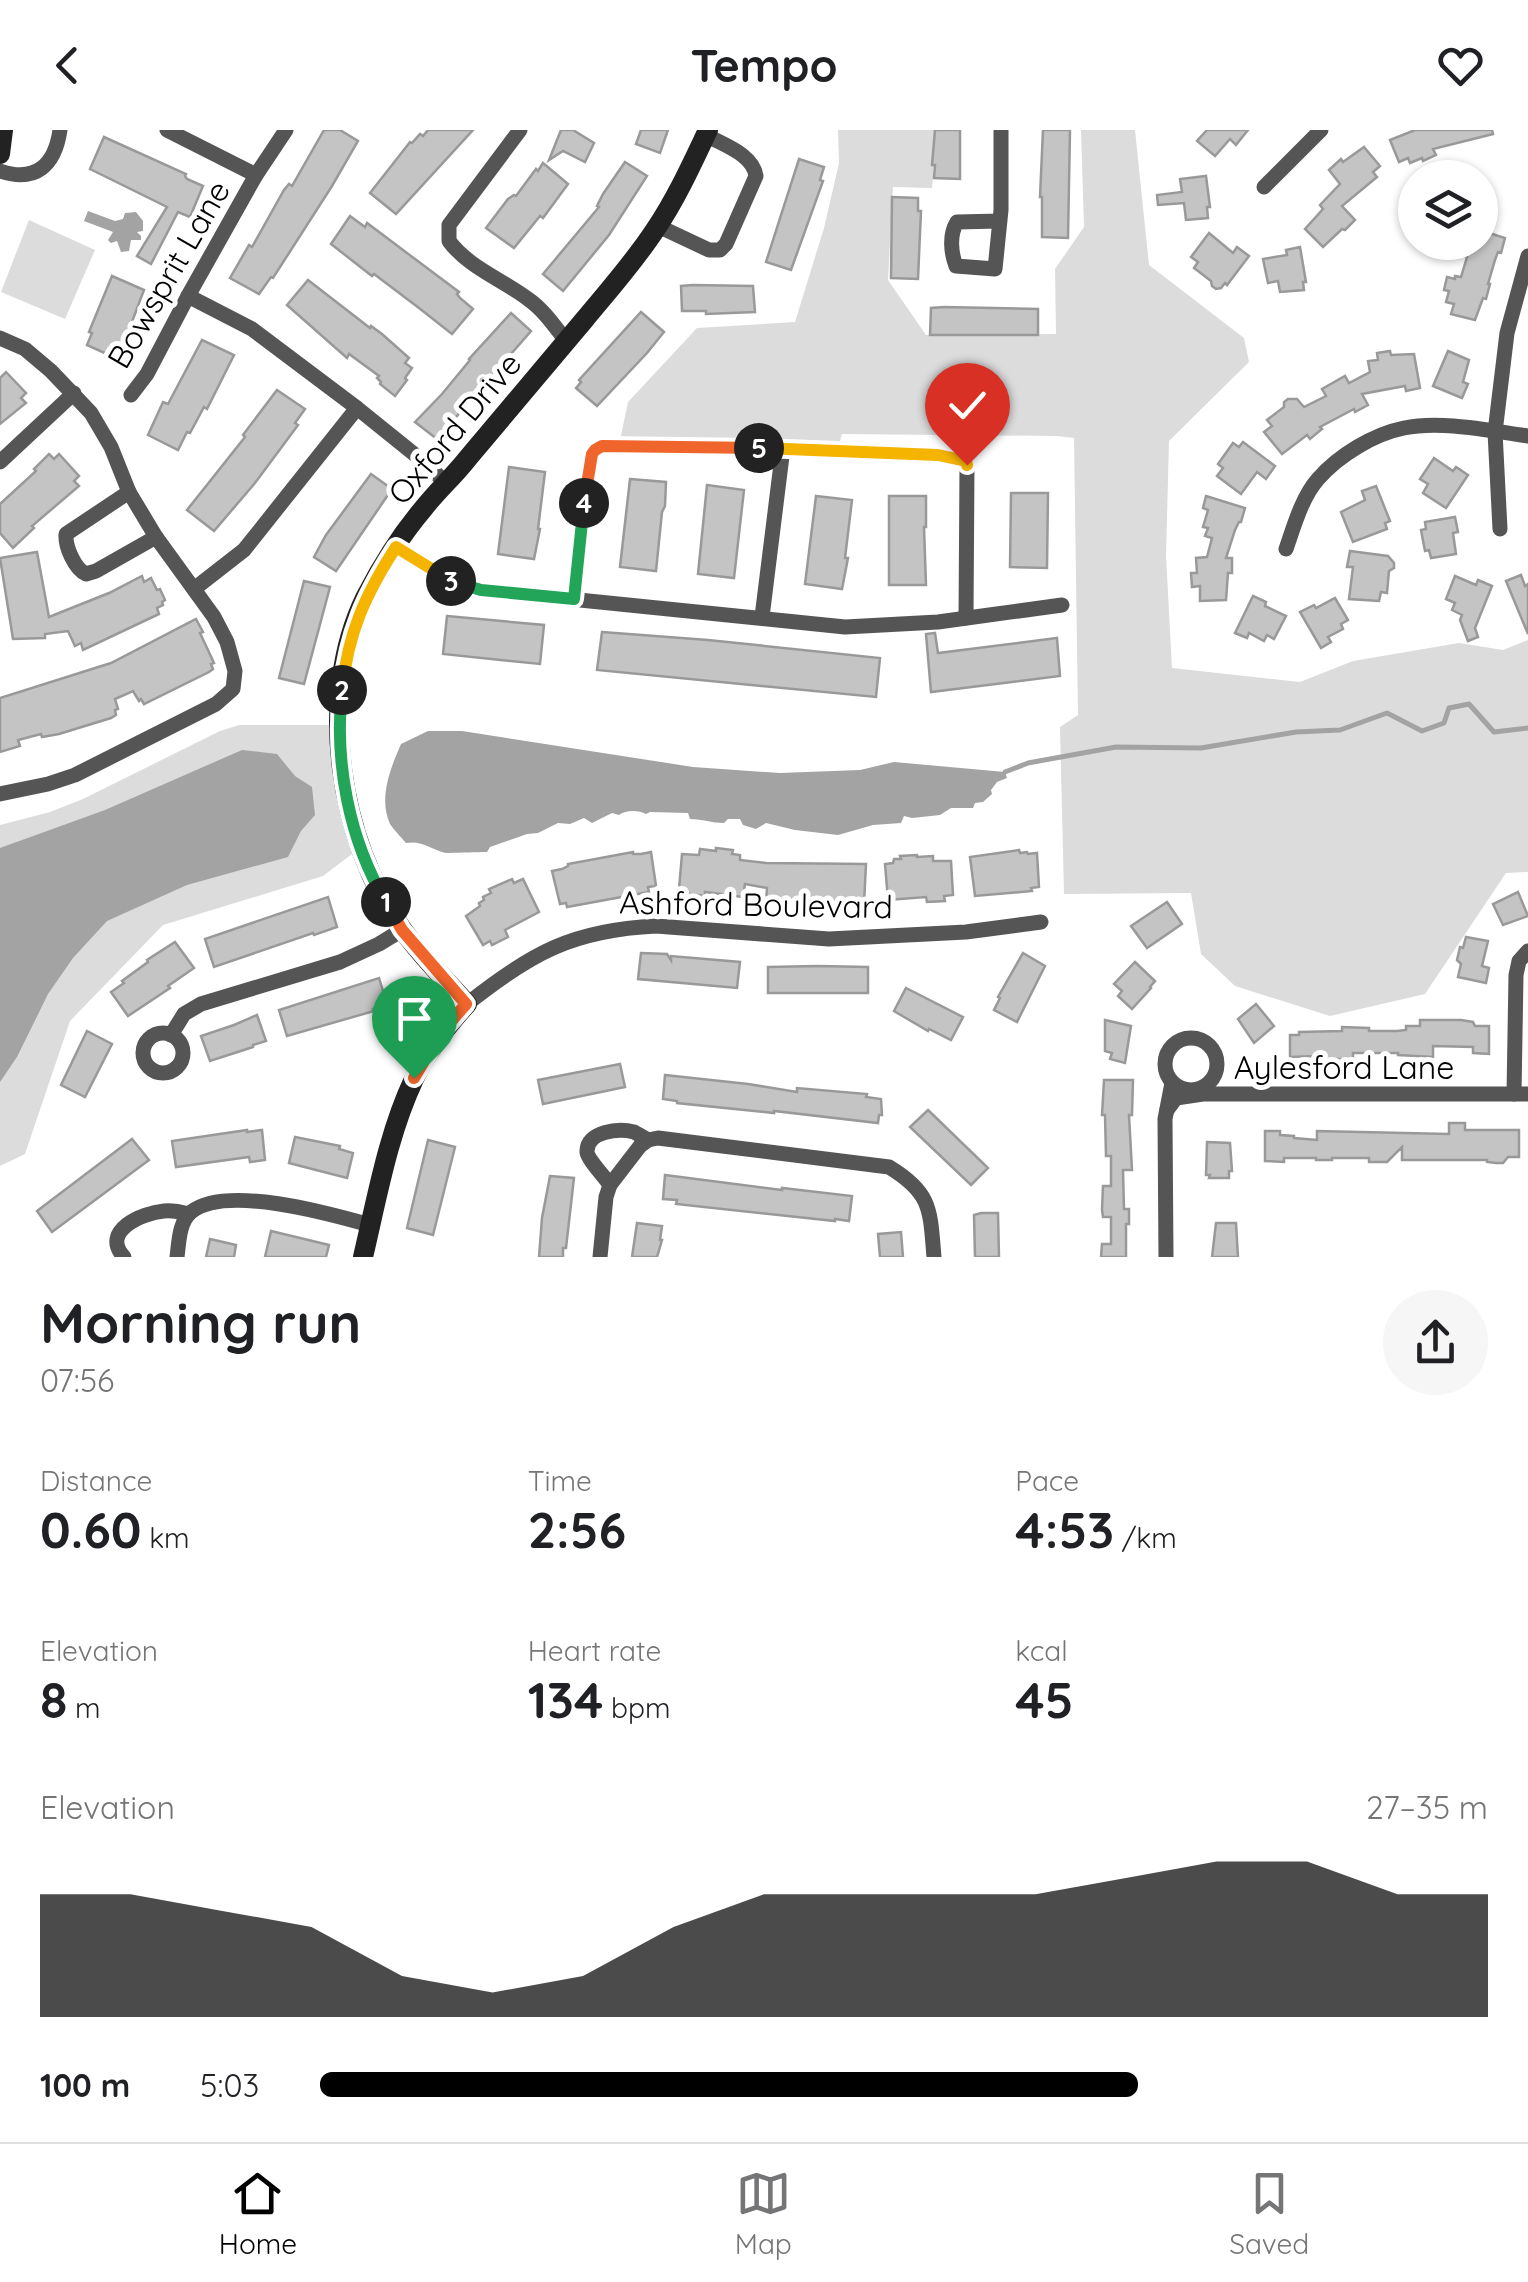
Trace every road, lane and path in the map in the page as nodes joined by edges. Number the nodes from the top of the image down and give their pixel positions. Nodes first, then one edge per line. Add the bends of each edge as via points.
1 (3, 130) edge
2 (60, 130) edge
3 (166, 130) edge
4 (286, 130) edge
5 (520, 130) edge
6 (1001, 130) edge
7 (1320, 130) edge
8 (707, 133) edge
9 (0, 154) edge
10 (0, 172) edge
11 (256, 175) junction
12 (1264, 187) dead end
13 (1000, 220) junction
14 (658, 226) junction
15 (1528, 256) edge
16 (188, 296) junction
17 (0, 338) edge
18 (566, 342) junction
19 (74, 393) junction
20 (131, 395) dead end
21 (357, 408) junction
22 (1495, 432) junction
23 (1528, 436) edge
24 (783, 448) junction
25 (0, 462) edge
26 (447, 484) junction
27 (129, 492) junction
28 (1500, 528) dead end
29 (156, 537) junction
30 (396, 547) junction
31 (1286, 549) dead end
32 (194, 590) junction
33 (574, 599) junction
34 (1062, 605) dead end
35 (762, 617) junction
36 (966, 618) junction
37 (0, 794) edge
38 (1041, 922) dead end
39 (402, 930) junction
40 (1528, 952) edge
41 (466, 1004) junction
42 (171, 1035) dead end
43 (1172, 1082) dead end
44 (1521, 1094) edge
45 (1166, 1110) junction
46 (648, 1140) junction
47 (610, 1186) junction
48 (190, 1214) junction
49 (370, 1226) junction
50 (124, 1257) edge
51 (177, 1257) edge
52 (364, 1257) edge
53 (600, 1257) edge
54 (934, 1257) edge
55 (1166, 1257) edge

1 - 9 street
2 - 10 street via 44,167
3 - 11 street
4 - 11 street, Bowsprit Lane
5 - 18 street via 449,225 449,241 542,310
6 - 13 street
7 - 12 street
8 - 14 street, Oxford Drive
8 - 14 street via 755,168 726,244 709,250
11 - 16 street, Bowsprit Lane
13 - 13 street via 957,222 956,266 996,269
14 - 18 street, Oxford Drive
15 - 22 street via 1508,333
16 - 20 street, Bowsprit Lane
16 - 21 street via 252,329
17 - 19 street via 25,349
18 - 26 street, Oxford Drive
19 - 25 street
19 - 27 street via 105,436
21 - 26 street
21 - 32 street via 244,550
22 - 23 street
22 - 28 street
22 - 31 street via 1405,428 1376,438 1317,480
24 - 33 street via 595,450
24 - 35 street
24 - 36 street via 964,460
26 - 30 street, Oxford Drive
27 - 29 street
27 - 29 street via 66,534 79,570 96,571
29 - 32 street
30 - 33 street via 464,586
30 - 39 street, Oxford Drive via 352,633 339,725 360,848
32 - 37 street via 228,642 235,683 228,694 65,779
33 - 35 street
34 - 36 street
35 - 36 street via 845,627
38 - 41 street, Ashford Boulevard via 829,939 630,928 542,951
39 - 41 street, Oxford Drive
39 - 42 street via 340,962 201,1004 184,1014
40 - 44 street via 1516,975
41 - 49 street, Ashford Boulevard via 414,1078
43 - 45 street
44 - 45 street, Aylesford Lane via 1207,1094 1176,1098
45 - 55 street
46 - 47 street
46 - 47 street via 619,1131 590,1140 589,1157
46 - 54 street via 889,1167 914,1183 926,1202
47 - 53 street
48 - 49 street via 247,1200
48 - 50 street via 163,1210 124,1226 116,1240
48 - 51 street
49 - 52 street, Ashford Boulevard

